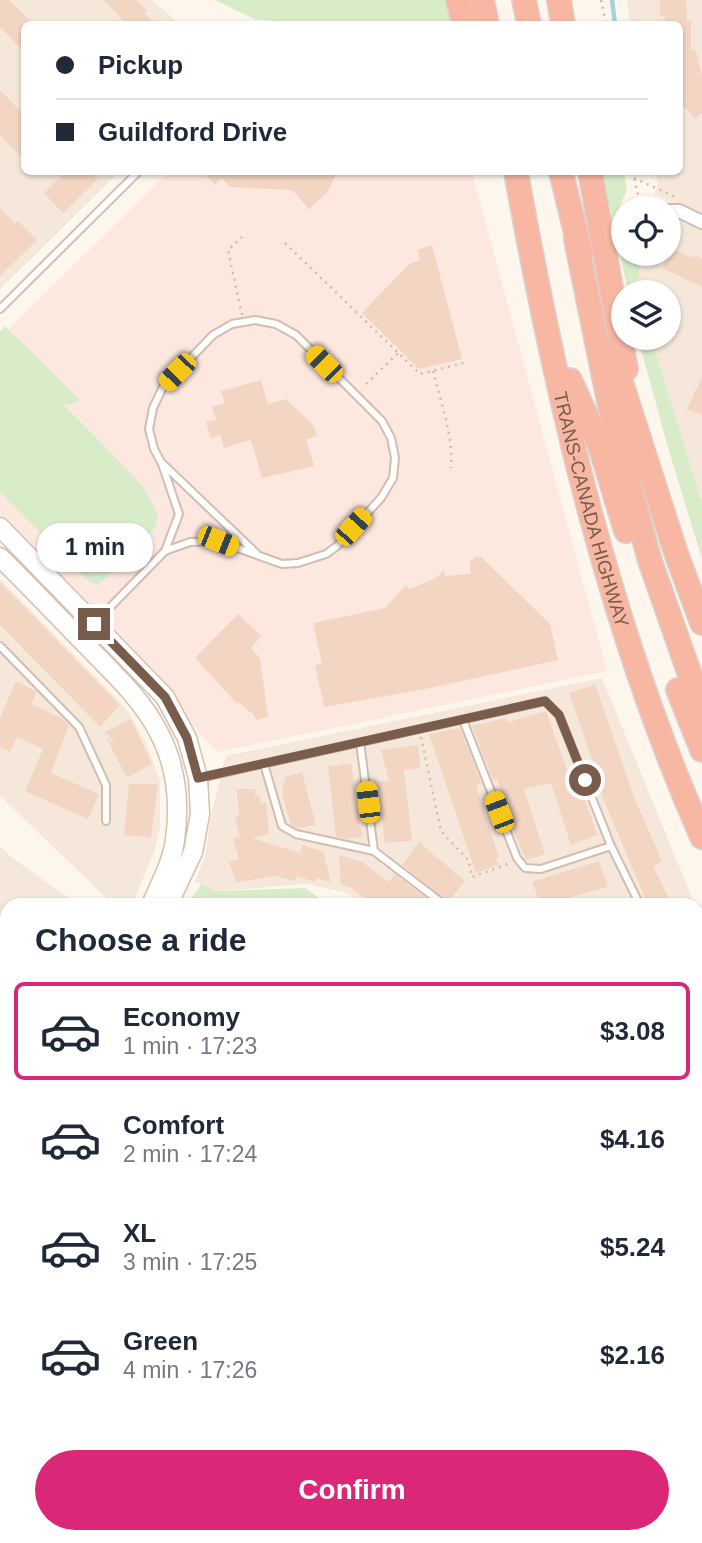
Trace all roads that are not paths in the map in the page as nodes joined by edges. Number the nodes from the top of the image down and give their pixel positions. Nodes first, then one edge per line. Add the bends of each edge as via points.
1 (458, 0) edge
2 (482, 0) edge
3 (524, 0) edge
4 (559, 0) edge
5 (463, 21) edge
6 (486, 21) edge
7 (528, 21) edge
8 (562, 21) edge
9 (135, 175) edge
10 (505, 175) edge
11 (517, 175) edge
12 (562, 175) edge
13 (591, 175) edge
14 (681, 212) edge
15 (702, 222) edge
16 (526, 225) junction
17 (576, 240) junction
18 (0, 309) edge
19 (549, 332) junction
20 (637, 435) junction
21 (162, 464) junction
22 (0, 527) edge
23 (166, 551) junction
24 (258, 555) junction
25 (0, 556) edge
26 (702, 623) edge
27 (94, 624) junction
28 (80, 639) junction
29 (0, 646) edge
30 (702, 709) edge
31 (463, 720) junction
32 (360, 743) junction
33 (702, 750) edge
34 (264, 764) junction
35 (198, 778) junction
36 (106, 821) dead end
37 (702, 837) edge
38 (611, 846) junction
39 (374, 852) junction
40 (154, 898) edge
41 (171, 898) edge
42 (435, 898) edge
43 (637, 898) edge

1 - 5 highway
2 - 6 highway
3 - 7 highway
4 - 8 highway
9 - 18 lane
10 - 16 highway
11 - 16 highway, TRANS-CANADA HIGHWAY
12 - 17 highway
13 - 20 highway
14 - 15 street
16 - 19 highway, TRANS-CANADA HIGHWAY
17 - 20 highway
17 - 30 highway via 617,441 650,561
19 - 33 highway via 600,446 640,578
19 - 37 highway, TRANS-CANADA HIGHWAY via 608,575 648,701
20 - 26 highway
21 - 23 lane via 179,514
21 - 24 lane
21 - 24 lane via 149,429 153,408 163,387 213,335 222,328 255,320 296,335 382,421 395,457 393,478 381,498 326,554 282,564
22 - 27 main road
23 - 24 lane via 190,542 218,541
23 - 27 lane
25 - 28 main road
27 - 28 lane
27 - 35 main road via 165,697 187,738
28 - 40 main road via 142,706 159,732 173,771 178,806 175,843
29 - 36 lane via 79,727 106,785
31 - 32 lane
31 - 38 lane via 545,701 559,715
31 - 38 lane via 525,868 541,869
32 - 34 lane
32 - 39 lane
34 - 35 lane
34 - 39 lane via 282,826 296,834
35 - 41 main road via 200,814 194,852
38 - 43 lane
39 - 42 lane

